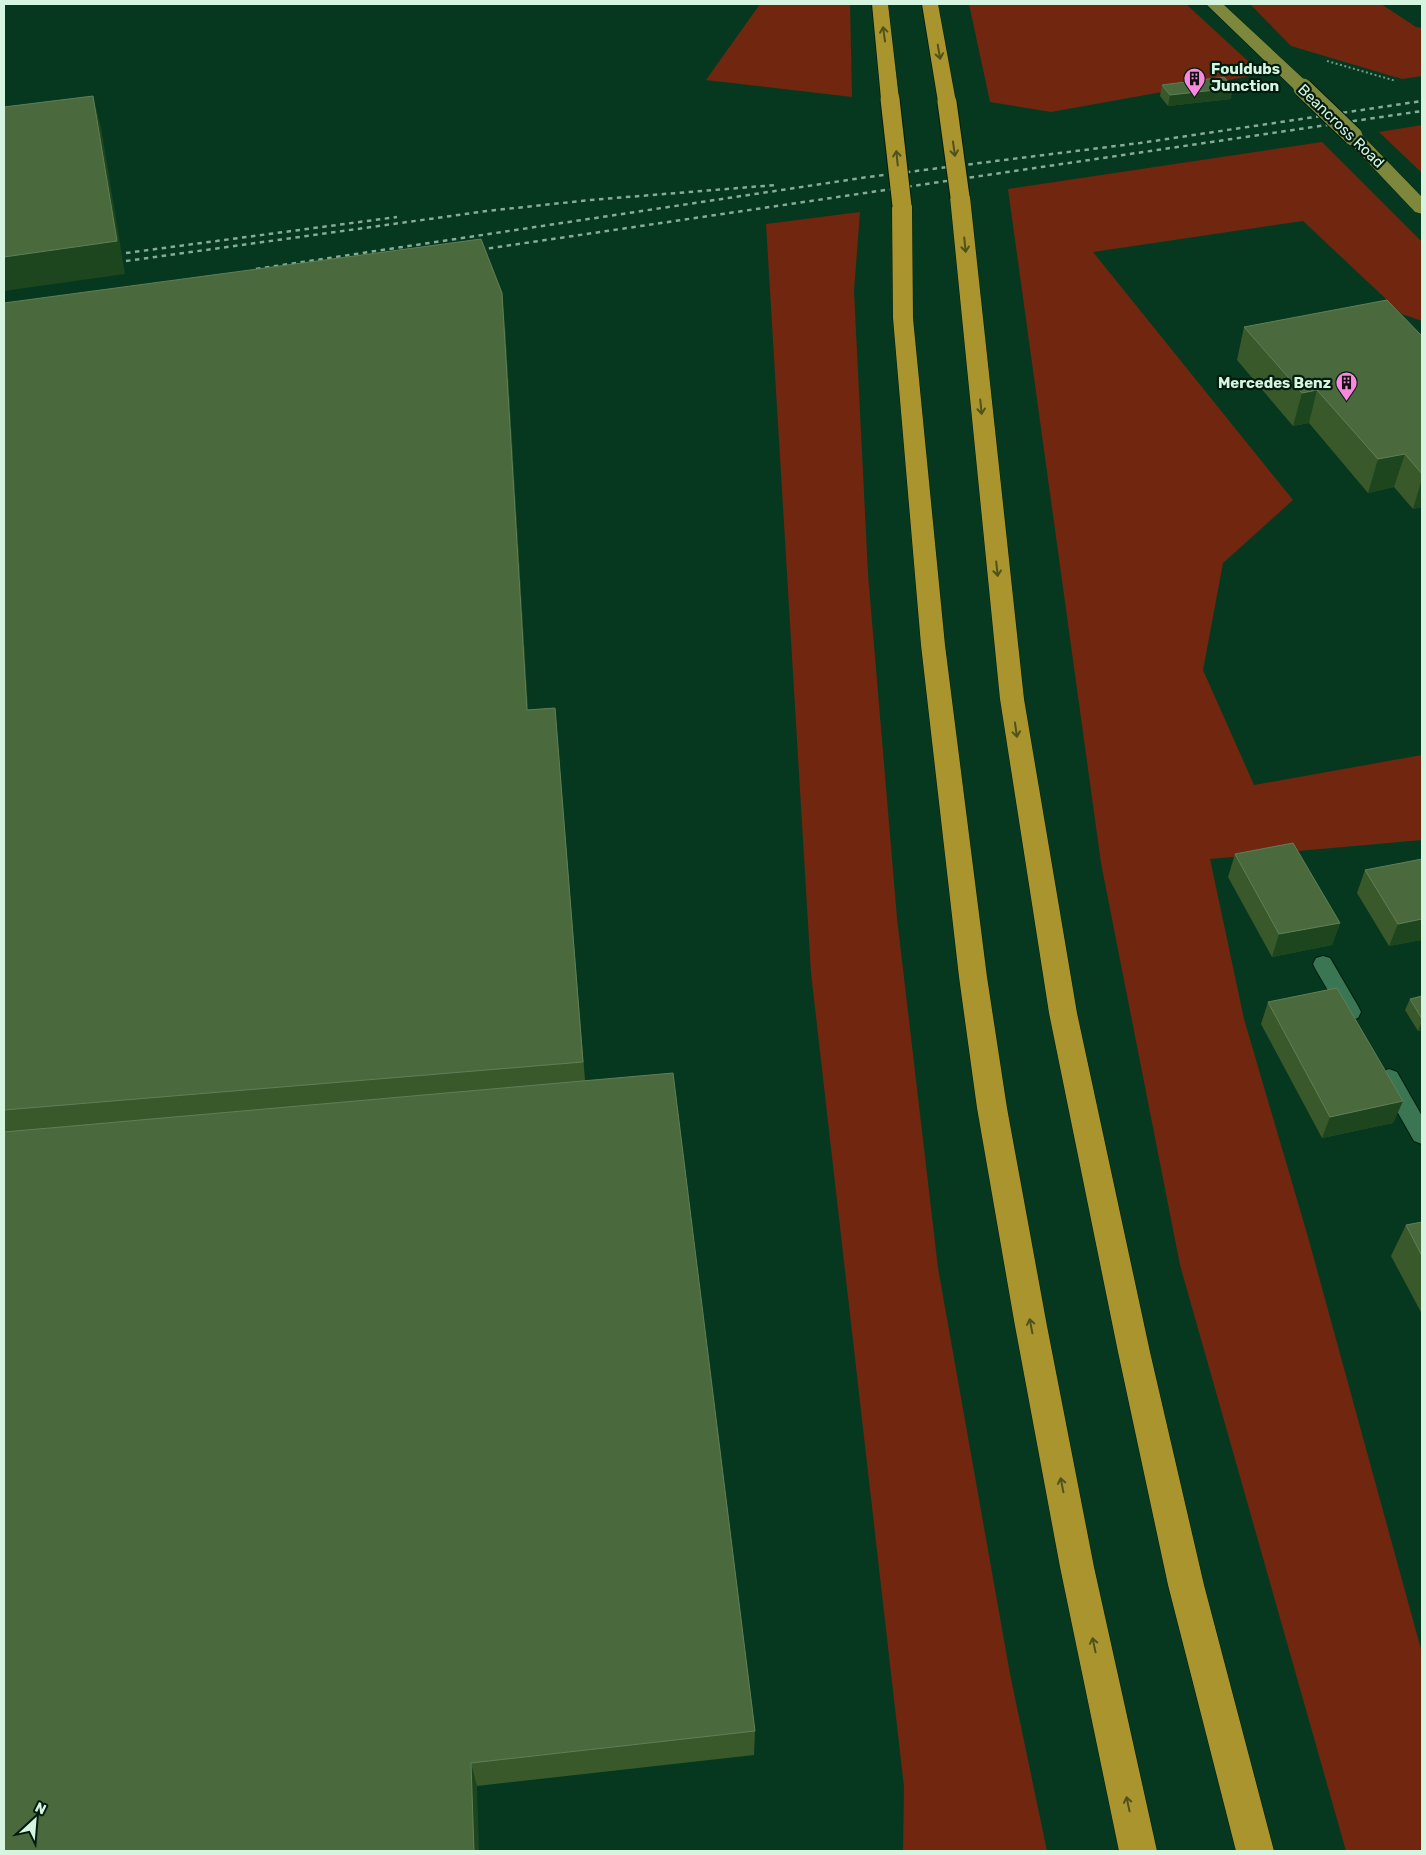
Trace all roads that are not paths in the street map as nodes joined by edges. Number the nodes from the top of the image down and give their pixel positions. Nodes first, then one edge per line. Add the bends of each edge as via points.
1 (880, 4) edge
2 (930, 4) edge
3 (1214, 4) edge
4 (1422, 208) edge
5 (1323, 964) dead end
6 (1363, 1032) edge
7 (1378, 1058) edge
8 (1422, 1135) edge
9 (1138, 1851) edge
10 (1255, 1851) edge

9 -> 1 highway, bridge via 1077,1567 1031,1326 992,1108 973,977 933,645 904,318 902,206
2 -> 10 highway, bridge via 960,197 1012,699 1063,1013 1186,1585
3 - 4 main road, Beancross Road, bridge via 1353,136
5 - 6 lane
7 - 8 lane

